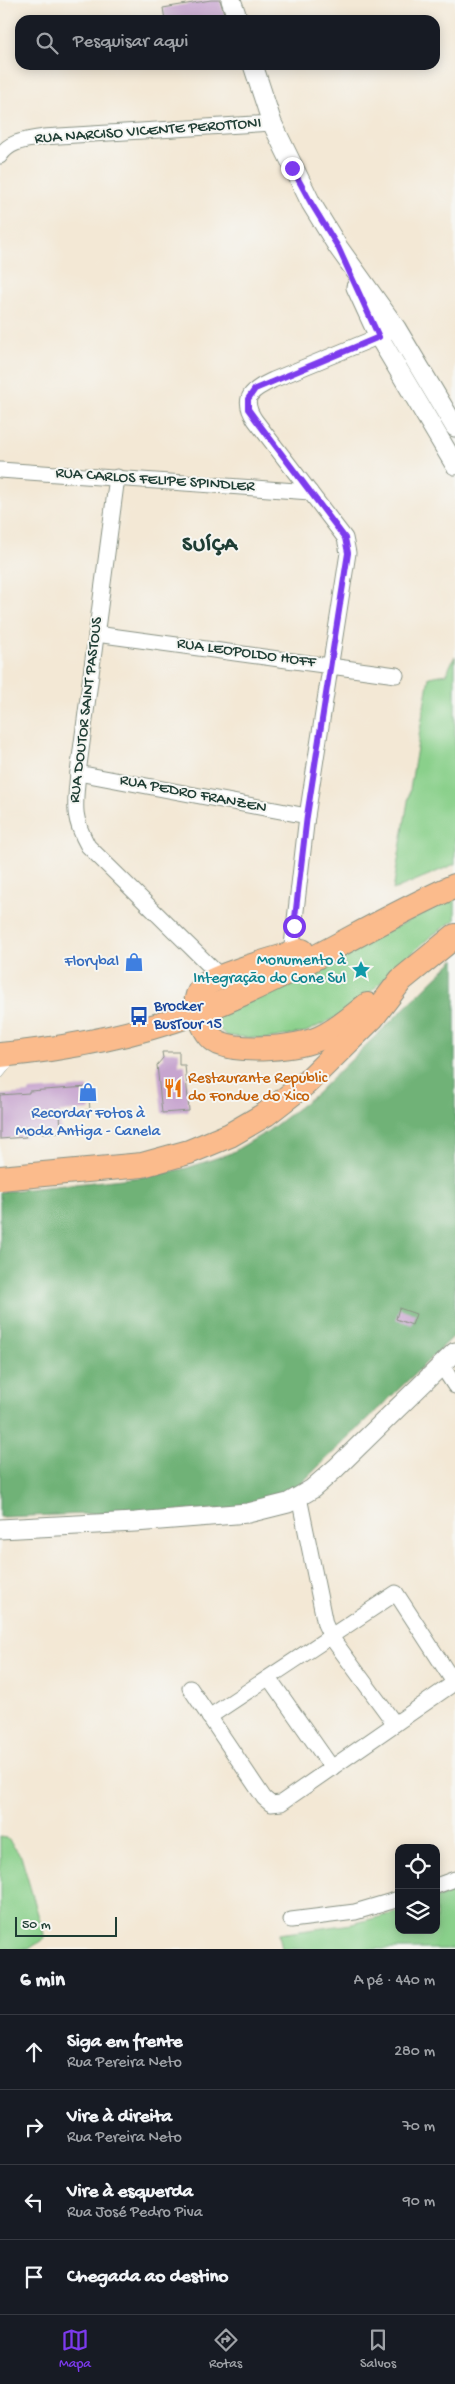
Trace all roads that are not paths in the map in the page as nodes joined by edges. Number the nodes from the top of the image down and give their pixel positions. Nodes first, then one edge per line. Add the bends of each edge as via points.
1 (231, 0) edge
2 (236, 15) edge
3 (255, 70) edge
4 (272, 123) junction
5 (0, 156) edge
6 (338, 247) junction
7 (396, 328) junction
8 (379, 337) junction
9 (455, 427) edge
10 (455, 465) edge
11 (0, 470) edge
12 (117, 476) junction
13 (310, 492) junction
14 (96, 634) junction
15 (332, 666) junction
16 (396, 675) dead end
17 (78, 773) junction
18 (307, 816) junction
19 (455, 886) edge
20 (359, 934) junction
21 (455, 936) edge
22 (291, 954) junction
23 (221, 977) junction
24 (401, 980) junction
25 (198, 1012) junction
26 (8, 1054) edge
27 (0, 1074) edge
28 (12, 1174) edge
29 (455, 1352) edge
30 (442, 1366) junction
31 (455, 1386) edge
32 (299, 1497) junction
33 (0, 1529) edge
34 (331, 1637) junction
35 (269, 1678) junction
36 (455, 1683) edge
37 (190, 1688) dead end
38 (209, 1717) junction
39 (395, 1724) junction
40 (332, 1768) junction
41 (455, 1879) edge
42 (440, 1885) edge
43 (395, 1900) edge
44 (291, 1920) dead end

1 - 2 street
3 - 4 street
4 - 5 street, RUA NARCISO VICENTE PEROTTONI via 43,138 22,141 4,149
4 - 6 street via 311,203
6 - 7 street
6 - 8 street
7 - 8 street
7 - 9 street
8 - 10 street
8 - 13 street via 273,380 255,389 248,399 252,415
11 - 12 street, RUA CARLOS FELIPE SPINDLER
12 - 13 street, RUA CARLOS FELIPE SPINDLER
12 - 14 street, RUA DOUTOR SAINT PASTOUS
13 - 15 street via 345,538 348,553
14 - 15 street, RUA LEOPOLDO HOFF
14 - 17 street, RUA DOUTOR SAINT PASTOUS
15 - 16 street, RUA LEOPOLDO HOFF
15 - 18 street
17 - 18 street, RUA PEDRO FRANZEN
17 - 23 street, RUA DOUTOR SAINT PASTOUS via 75,807 78,826 88,846
18 - 22 street
19 - 20 main road
20 - 22 main road
20 - 25 main road via 284,974
21 - 24 main road
22 - 23 main road
23 - 25 main road via 198,992
24 - 25 main road via 336,1030 319,1039 289,1046 238,1047 219,1043 209,1035
24 - 28 main road via 372,1018 306,1083 266,1114 230,1134 189,1152 142,1165
25 - 26 main road via 93,1041
26 - 27 lane
29 - 30 street
30 - 31 street
30 - 32 street via 336,1468
32 - 33 street via 273,1508 248,1513
32 - 34 street via 325,1624
34 - 35 street
34 - 36 street via 396,1593
34 - 39 street
35 - 38 street
35 - 40 street
36 - 39 street
37 - 38 street
38 - 40 street via 271,1804 281,1803
39 - 40 street
41 - 42 street
43 - 44 street via 355,1912

